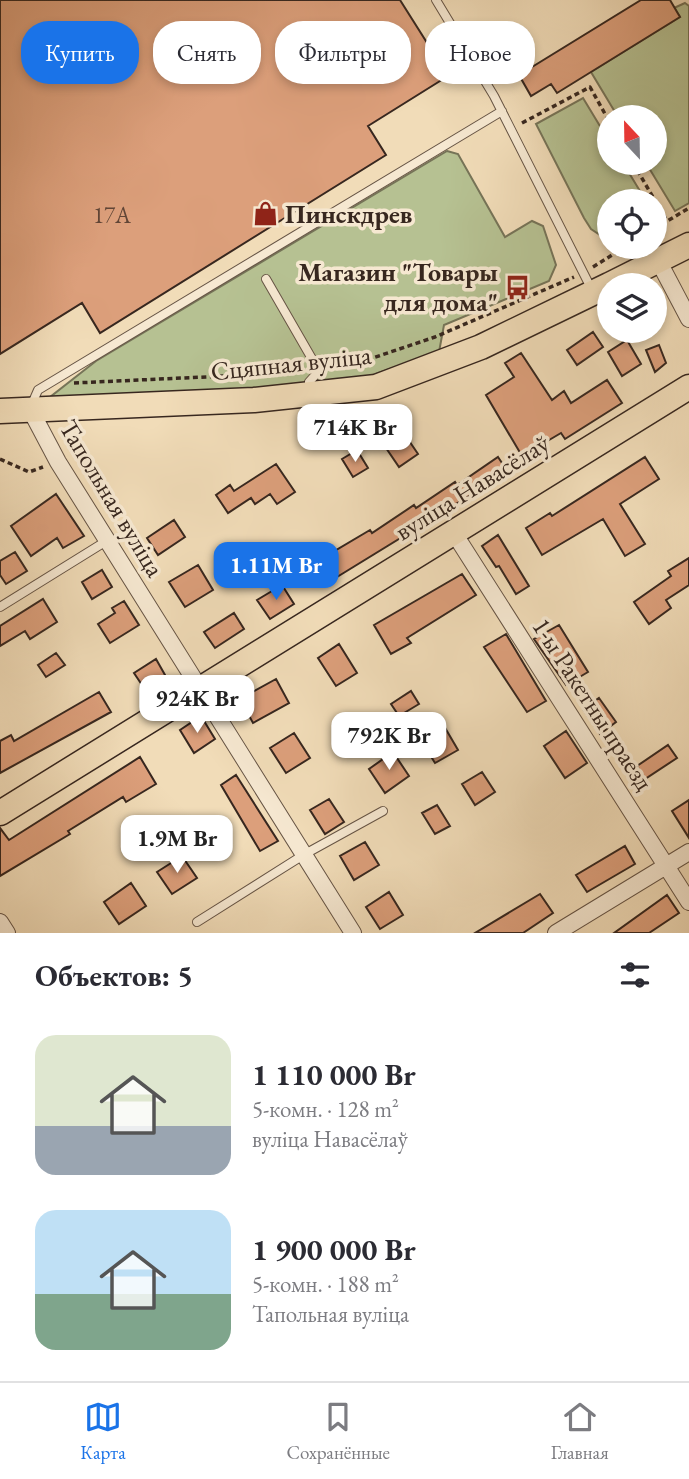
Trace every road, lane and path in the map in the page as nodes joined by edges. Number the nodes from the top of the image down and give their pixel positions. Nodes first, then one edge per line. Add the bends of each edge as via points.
1 (436, 0) edge
2 (600, 105) edge
3 (502, 111) junction
4 (511, 129) junction
5 (689, 208) edge
6 (667, 221) edge
7 (689, 245) edge
8 (659, 262) junction
9 (636, 273) edge
10 (597, 276) edge
11 (266, 279) dead end
12 (597, 291) edge
13 (689, 319) edge
14 (689, 387) edge
15 (316, 395) junction
16 (30, 409) junction
17 (0, 411) edge
18 (0, 459) edge
19 (58, 462) junction
20 (454, 533) junction
21 (108, 540) junction
22 (0, 607) edge
23 (201, 691) junction
24 (383, 811) dead end
25 (0, 813) edge
26 (689, 852) edge
27 (304, 854) junction
28 (667, 865) junction
29 (689, 902) edge
30 (0, 922) edge
31 (197, 922) dead end
32 (7, 933) edge
33 (353, 933) edge
34 (556, 933) edge

1 - 3 lane
2 - 4 path via 590,88
3 - 4 lane
3 - 16 lane via 37,390
4 - 10 lane
5 - 6 path
7 - 8 main road, Сцяпная вуліца
8 - 9 main road, Сцяпная вуліца
8 - 13 street
11 - 15 lane via 319,371 309,382
12 - 15 main road, Сцяпная вуліца via 481,346 376,387
14 - 20 main road, вуліца Навасёлаў
15 - 16 main road, Сцяпная вуліца
16 - 17 main road, Сцяпная вуліца
16 - 19 street, Тапольная вуліца
18 - 19 path via 29,472
19 - 21 street, Тапольная вуліца
20 - 23 main road, вуліца Навасёлаў
20 - 28 street, 1-ы Ракетны праезд
21 - 22 lane
21 - 23 street, Тапольная вуліца
23 - 25 main road, вуліца Навасёлаў
23 - 27 street, Тапольная вуліца
24 - 27 lane
26 - 28 street
27 - 31 lane
27 - 33 street, Тапольная вуліца
28 - 29 street, 1-ы Ракетны праезд
28 - 34 street
30 - 32 street

